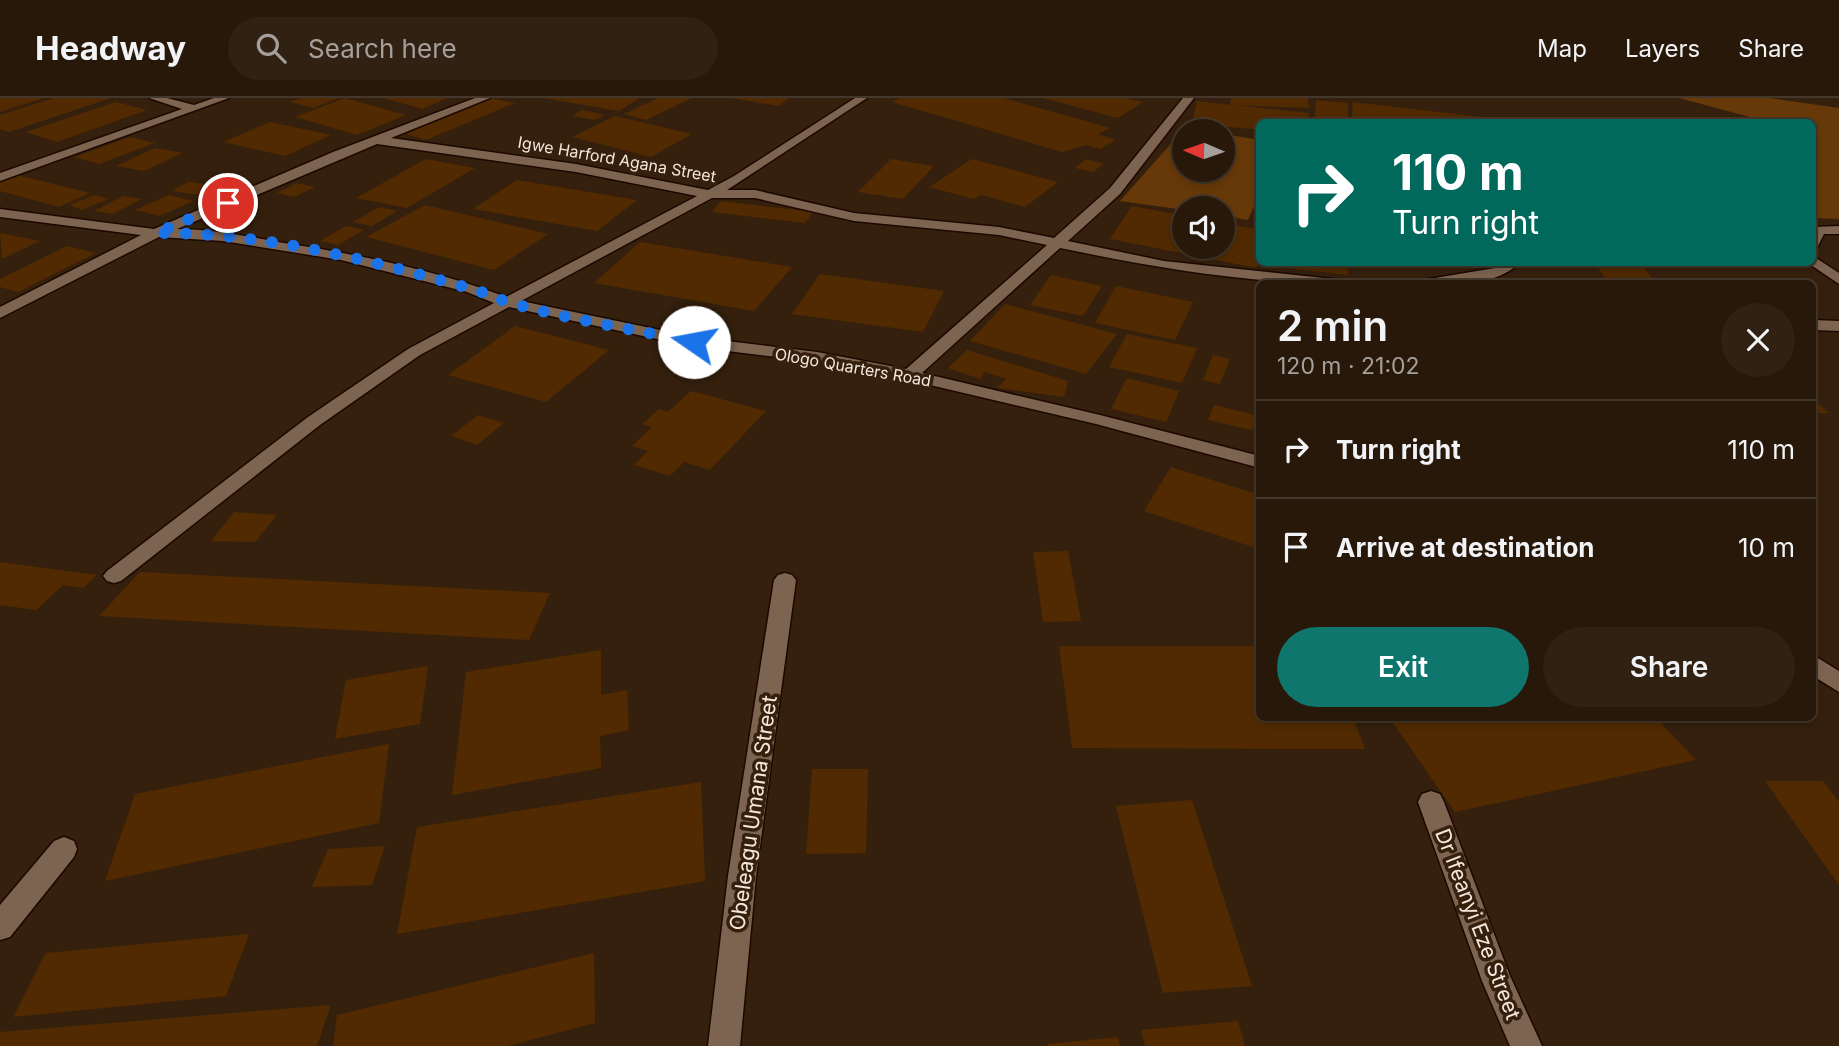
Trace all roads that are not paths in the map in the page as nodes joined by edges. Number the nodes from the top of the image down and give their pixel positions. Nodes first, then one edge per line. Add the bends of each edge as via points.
1 (154, 98) edge
2 (224, 98) edge
3 (485, 98) edge
4 (862, 98) edge
5 (1189, 98) edge
6 (191, 108) junction
7 (377, 140) junction
8 (0, 177) edge
9 (708, 194) junction
10 (0, 213) edge
11 (1839, 230) edge
12 (156, 233) junction
13 (1816, 236) edge
14 (1059, 242) junction
15 (1816, 262) edge
16 (1507, 266) edge
17 (1304, 280) edge
18 (1448, 280) edge
19 (1839, 280) edge
20 (506, 302) junction
21 (0, 313) edge
22 (1816, 325) edge
23 (1839, 326) edge
24 (910, 375) junction
25 (1256, 461) edge
26 (114, 576) dead end
27 (785, 580) dead end
28 (1816, 666) edge
29 (1839, 683) edge
30 (1432, 802) dead end
31 (64, 849) dead end
32 (0, 927) edge
33 (724, 1046) edge
34 (1526, 1046) edge

1 - 6 street
2 - 6 street
3 - 7 street
4 - 9 street
5 - 14 street via 1115,191
6 - 8 street
7 - 9 street, Igwe Harford Agana Street via 576,168
7 - 12 street
9 - 14 street, Igwe Harford Agana Street via 755,194 854,217 999,231
9 - 20 street
10 - 12 street, Ologo Quarters Road
11 - 13 street via 1819,230
12 - 20 street, Ologo Quarters Road via 186,233 341,256
12 - 21 street
14 - 17 street, Igwe Harford Agana Street via 1190,268
14 - 24 street
15 - 19 street
16 - 18 street via 1499,272
20 - 24 street, Ologo Quarters Road via 694,342 817,357
20 - 26 street via 445,333 371,381
22 - 23 street
24 - 25 street, Ologo Quarters Road
27 - 33 street, Obeleagu Umana Street via 742,876
28 - 29 street
30 - 34 street, Dr Ifeanyi Eze Street via 1497,981
31 - 32 street

